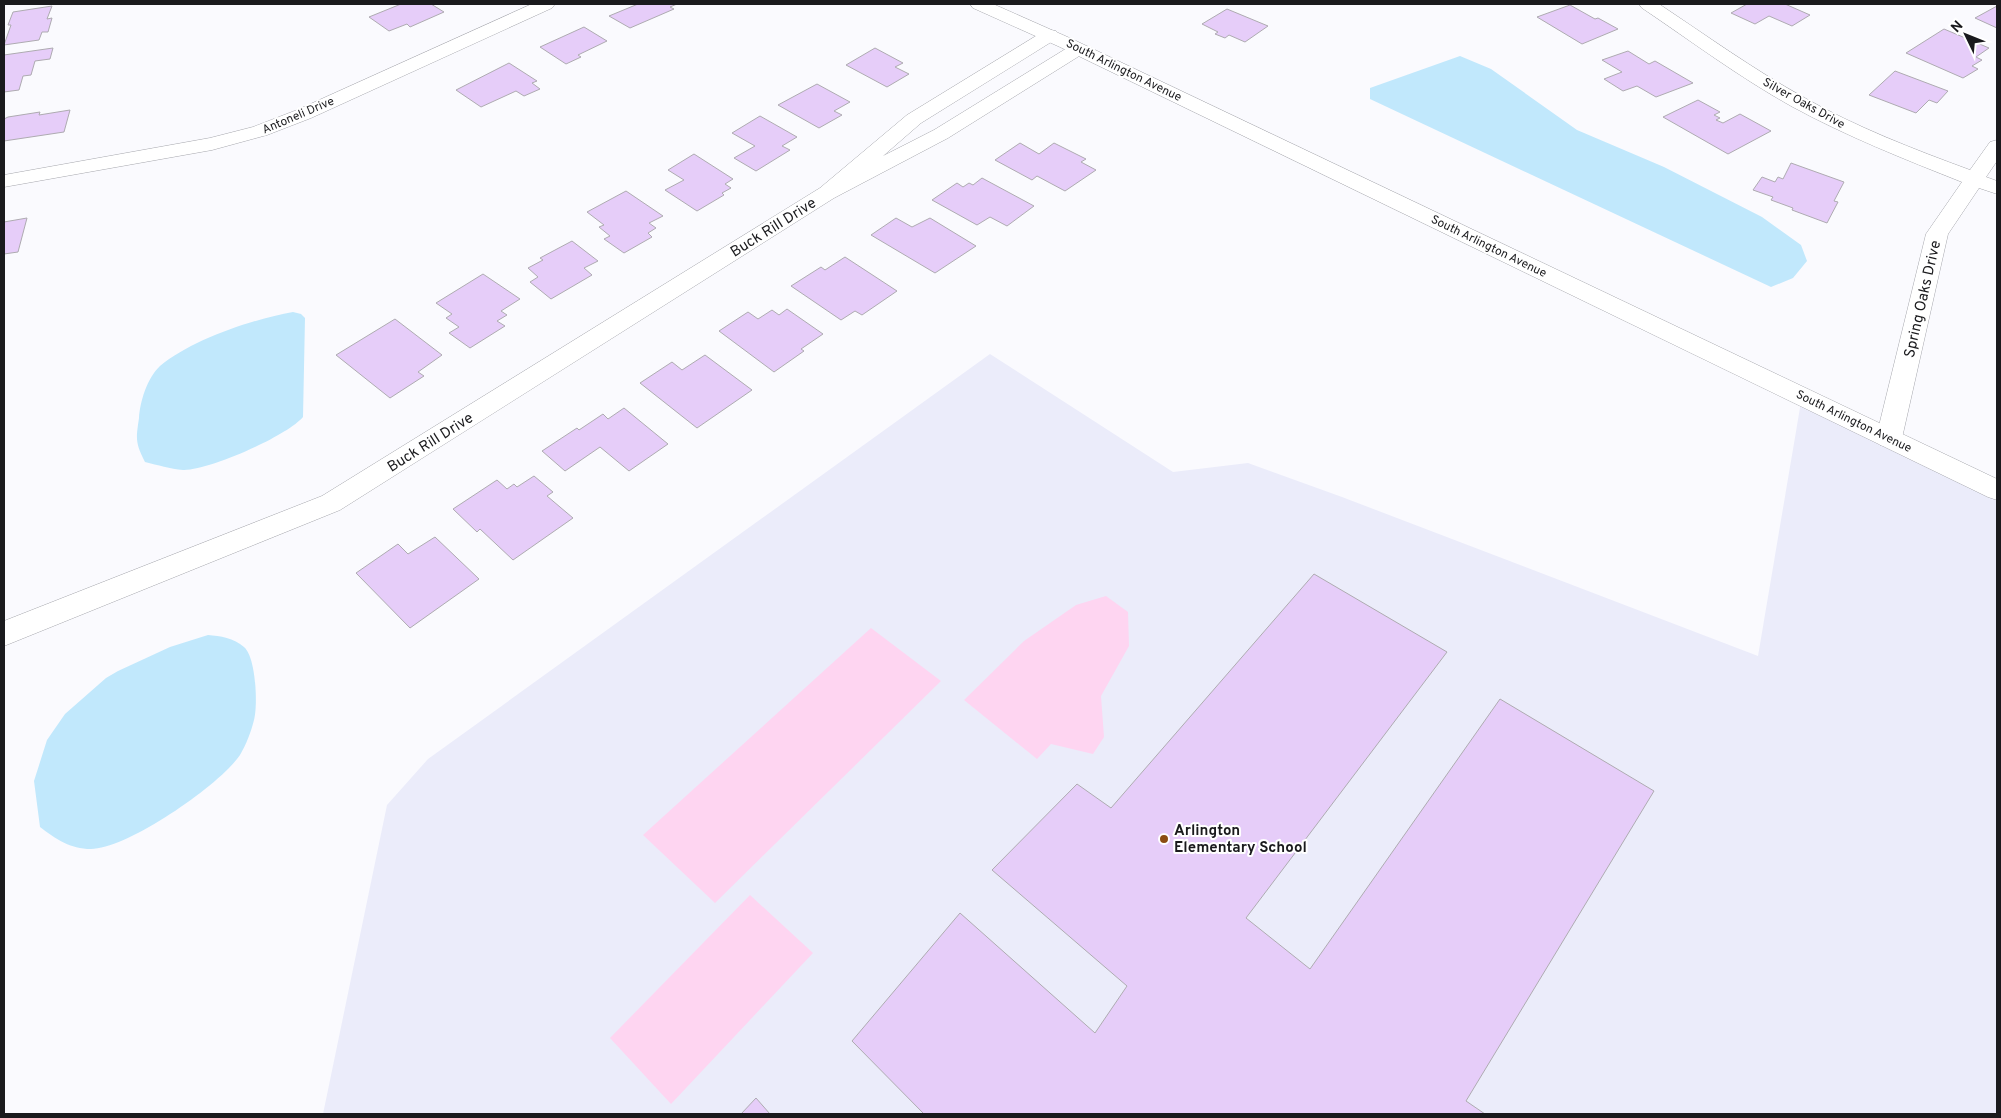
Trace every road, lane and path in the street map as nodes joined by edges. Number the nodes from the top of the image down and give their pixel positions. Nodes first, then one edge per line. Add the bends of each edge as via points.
1 (546, 4) edge
2 (979, 4) edge
3 (1648, 4) edge
4 (1050, 36) junction
5 (1078, 48) junction
6 (1997, 146) edge
7 (1973, 179) junction
8 (4, 181) edge
9 (1997, 188) edge
10 (827, 193) junction
11 (1889, 438) junction
12 (1997, 490) edge
13 (4, 634) edge

1 - 8 street, Antoneli Drive via 260,131 218,142
2 - 4 street, South Arlington Avenue
3 - 7 street, Silver Oaks Drive via 1761,80 1809,108 1882,143
4 - 5 street, South Arlington Avenue
4 - 10 street, Buck Rill Drive via 914,119
5 - 10 street, Buck Rill Drive via 941,134
5 - 11 street, South Arlington Avenue
6 - 7 street, Spring Oaks Drive
7 - 9 street, Silver Oaks Drive
7 - 11 street, Spring Oaks Drive via 1937,234
10 - 13 street, Buck Rill Drive via 331,503
11 - 12 street, South Arlington Avenue

